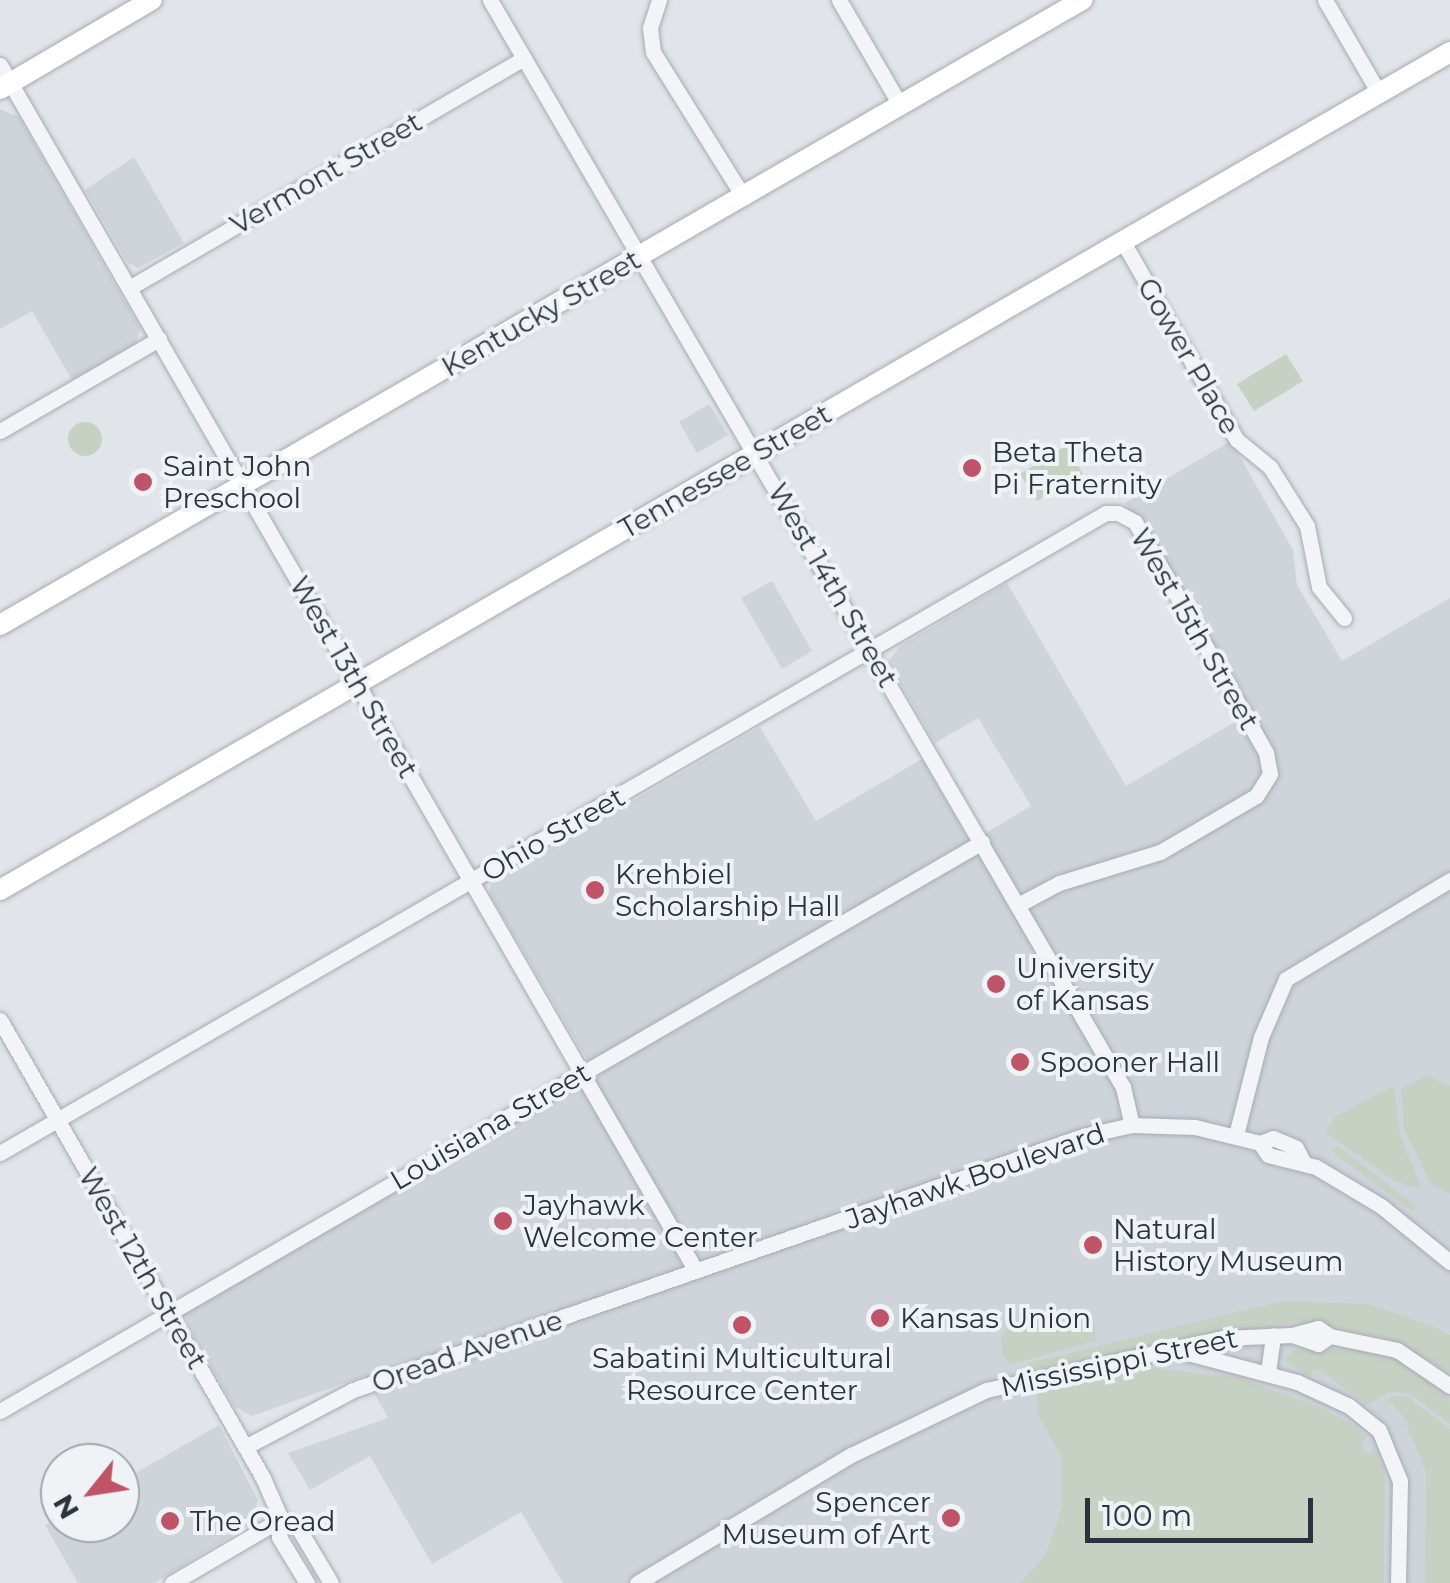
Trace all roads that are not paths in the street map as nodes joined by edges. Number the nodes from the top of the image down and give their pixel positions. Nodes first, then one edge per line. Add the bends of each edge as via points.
1 (152, 0) edge
2 (490, 0) edge
3 (659, 0) edge
4 (840, 0) edge
5 (1082, 0) edge
6 (1325, 0) edge
7 (1450, 52) edge
8 (524, 58) junction
9 (3, 79) edge
10 (1379, 93) junction
11 (900, 105) junction
12 (743, 196) junction
13 (1123, 242) junction
14 (638, 257) junction
15 (129, 288) junction
16 (159, 339) junction
17 (0, 430) edge
18 (755, 453) junction
19 (243, 485) junction
20 (1106, 514) joint
21 (1344, 618) dead end
22 (0, 626) edge
23 (871, 650) junction
24 (359, 683) junction
25 (982, 842) junction
26 (1450, 880) edge
27 (472, 881) junction
28 (0, 890) edge
29 (1018, 905) junction
30 (0, 1020) edge
31 (583, 1072) junction
32 (58, 1120) junction
33 (1132, 1125) junction
34 (1236, 1135) junction
35 (0, 1153) edge
36 (1450, 1262) edge
37 (696, 1271) junction
38 (168, 1313) junction
39 (1273, 1335) junction
40 (1175, 1350) junction
41 (1268, 1372) junction
42 (1450, 1386) edge
43 (0, 1411) edge
44 (245, 1446) junction
45 (281, 1519) junction
46 (172, 1583) edge
47 (307, 1583) edge
48 (331, 1583) edge
49 (637, 1583) edge
50 (1398, 1583) edge

1 - 9 main road
2 - 8 street, West 14th Street
3 - 12 street via 650,28 653,52
4 - 11 street
5 - 11 main road, Kentucky Street
6 - 10 street
7 - 10 main road, Tennessee Street
8 - 14 street, West 14th Street
8 - 15 street, Vermont Street
9 - 15 street, West 13th Street
10 - 13 main road, Tennessee Street
11 - 12 main road, Kentucky Street
12 - 14 main road, Kentucky Street
13 - 18 main road, Tennessee Street
13 - 21 street, Gower Place via 1237,440 1270,467 1307,526 1319,588
14 - 18 street, West 14th Street
14 - 19 main road, Kentucky Street
15 - 16 street, West 13th Street
16 - 17 street
16 - 19 street, West 13th Street
18 - 23 street, West 14th Street
18 - 24 main road, Tennessee Street
19 - 22 main road, Kentucky Street
19 - 24 street, West 13th Street
20 - 23 street, Ohio Street
20 - 29 street, West 15th Street via 1135,522 1270,764 1268,782 1256,796 1160,852 1059,883
23 - 25 street, West 14th Street
23 - 27 street, Ohio Street
24 - 27 street, West 13th Street
24 - 28 main road, Tennessee Street
25 - 29 street, West 14th Street
25 - 31 street, Louisiana Street
26 - 34 street via 1286,979 1261,1037
27 - 31 street, West 13th Street
27 - 32 street, Ohio Street
29 - 33 street, West 14th Street via 1123,1086
30 - 32 street, West 12th Street
31 - 37 street, West 13th Street
31 - 38 street, Louisiana Street
32 - 35 street, Ohio Street
32 - 38 street, West 12th Street
33 - 34 street, Jayhawk Boulevard
33 - 37 street, Jayhawk Boulevard
34 - 36 street, Jayhawk Boulevard via 1288,1164 1302,1161 1381,1206
37 - 44 street, Oread Avenue via 353,1390
38 - 43 street, Louisiana Street
38 - 44 street, West 12th Street
39 - 40 street, Mississippi Street
39 - 41 street
39 - 42 street, Mississippi Street via 1318,1328 1397,1350
40 - 41 street
40 - 49 street, Mississippi Street via 1064,1370 952,1404 851,1455
41 - 50 street via 1350,1406 1388,1444 1400,1490
44 - 45 street, West 12th Street
45 - 46 street
45 - 47 street, West 12th Street via 279,1537
45 - 48 street, West 12th Street via 298,1526

